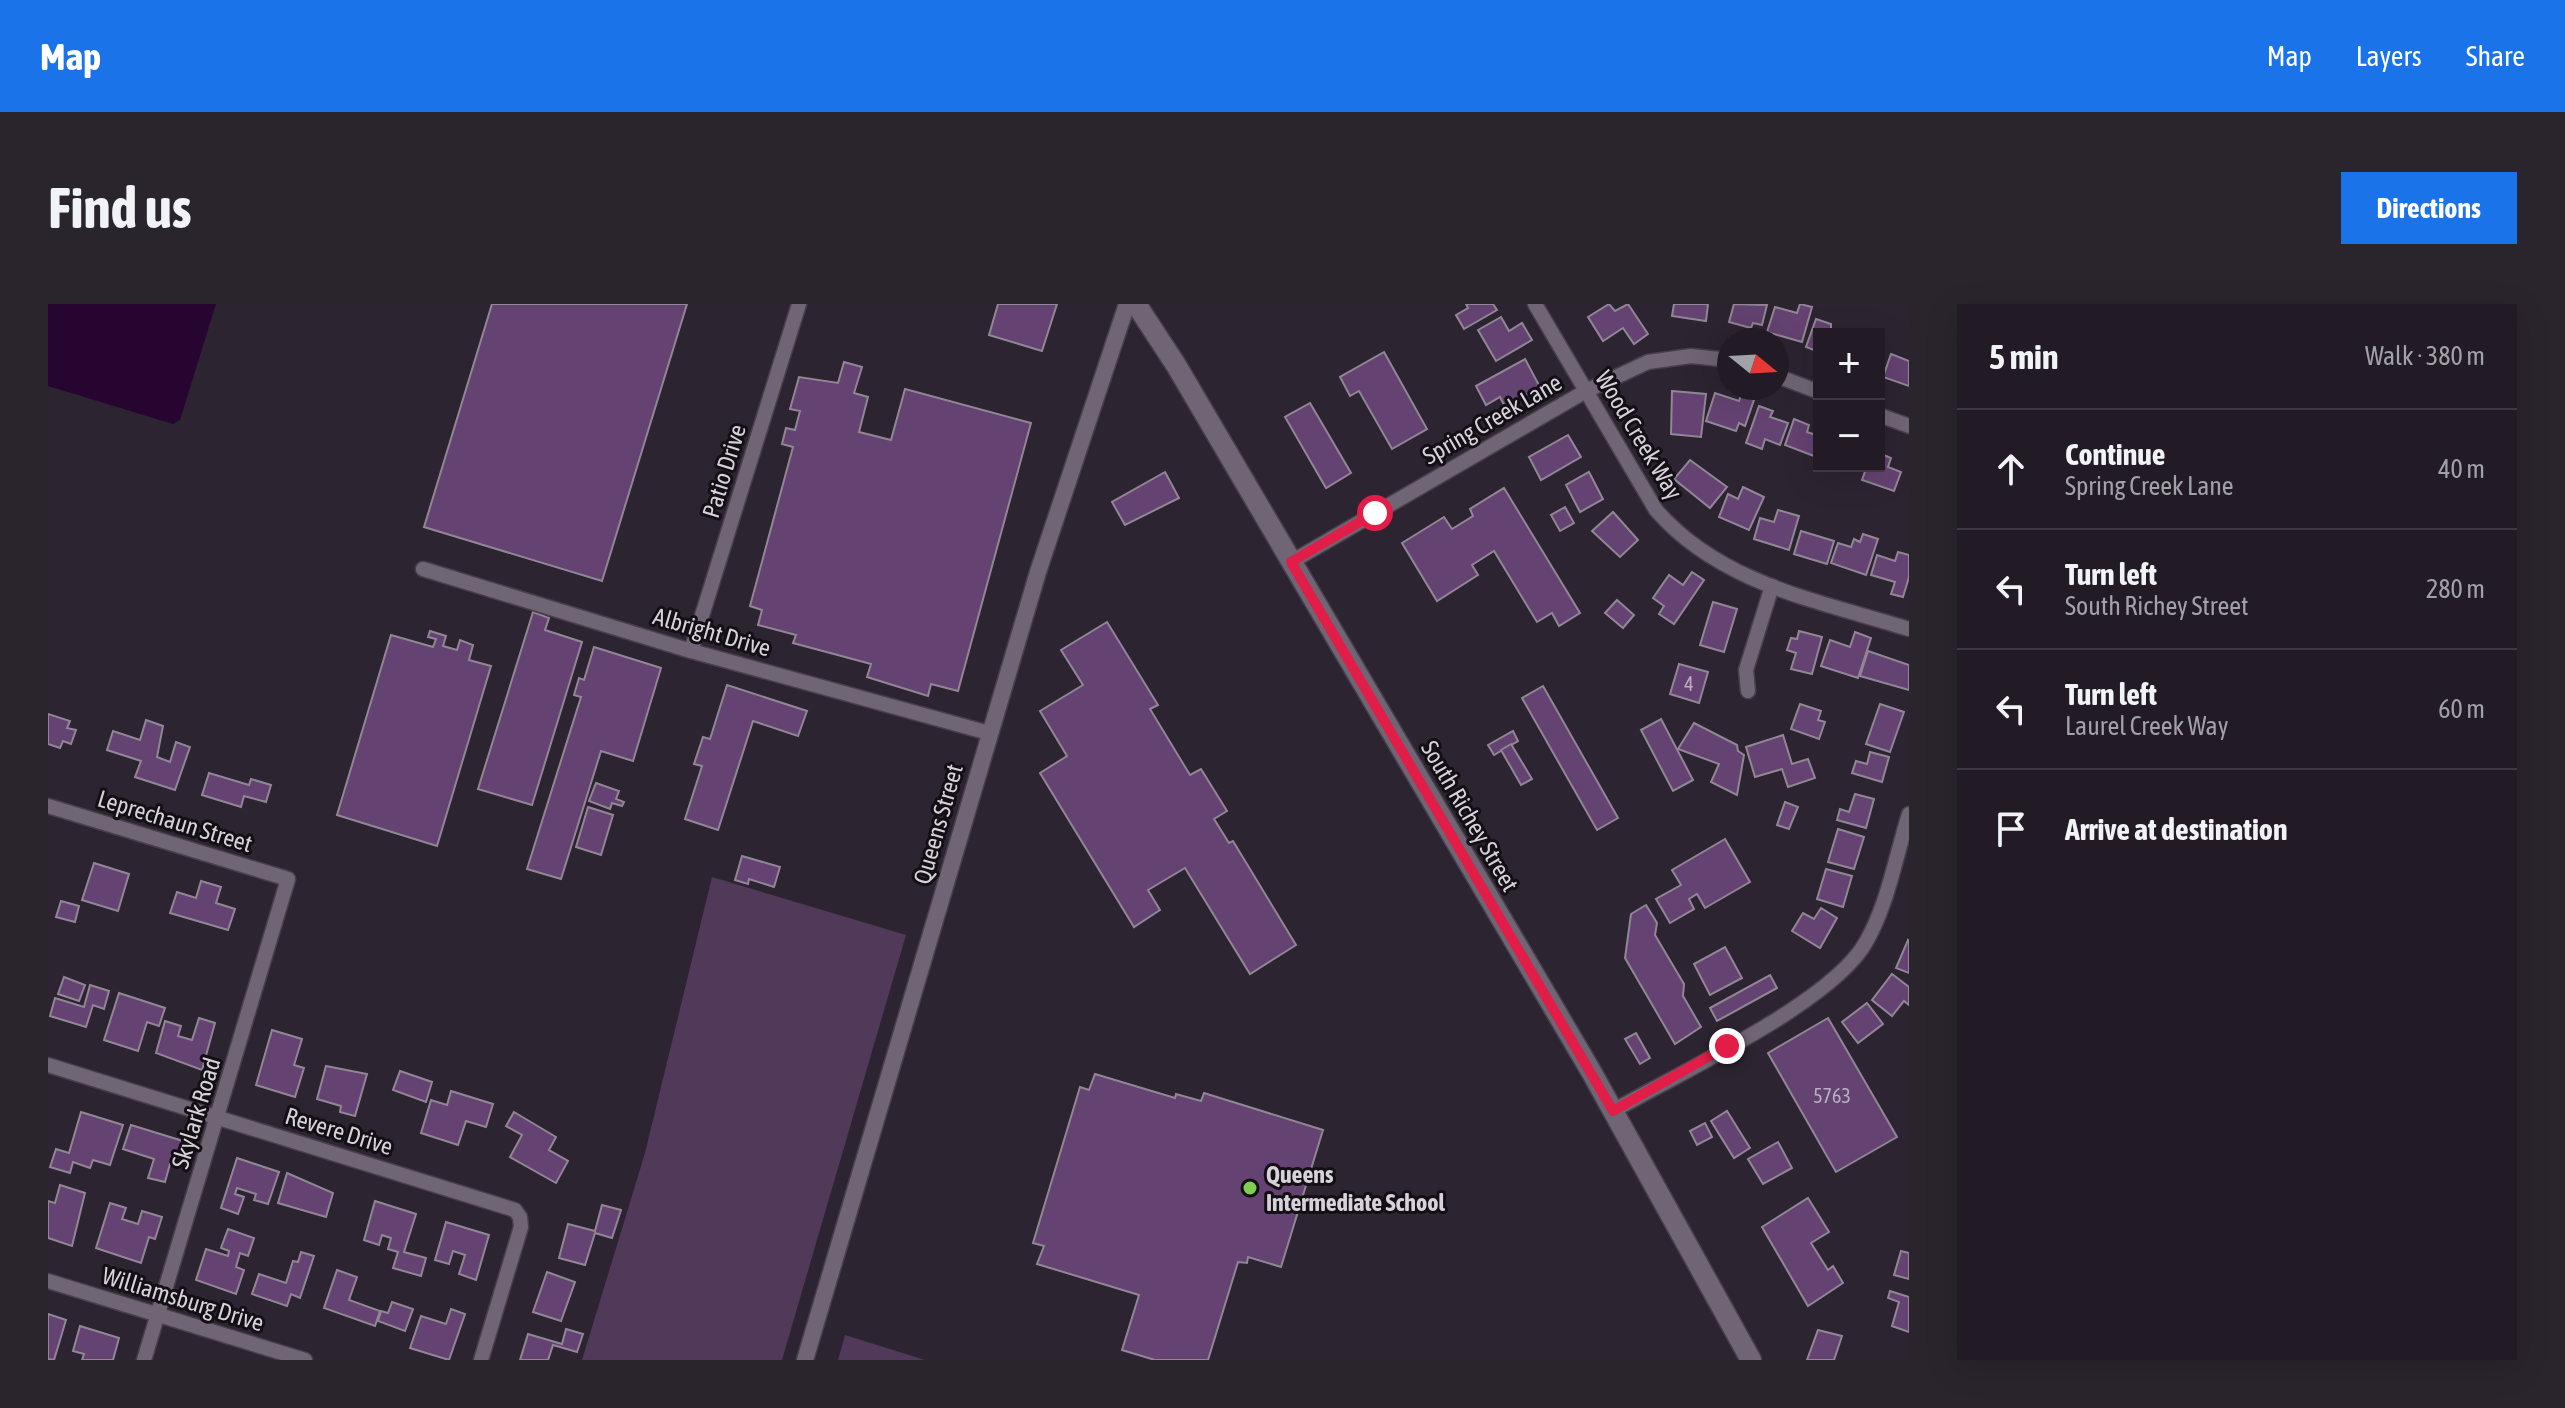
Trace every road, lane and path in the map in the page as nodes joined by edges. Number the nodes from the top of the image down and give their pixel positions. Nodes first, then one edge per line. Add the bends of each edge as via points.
1 (799, 304) edge
2 (1127, 304) edge
3 (1136, 304) edge
4 (1535, 304) edge
5 (1717, 359) edge
6 (1789, 381) edge
7 (1813, 390) edge
8 (1586, 391) junction
9 (1885, 417) edge
10 (1909, 426) edge
11 (1291, 562) junction
12 (423, 569) dead end
13 (1772, 586) junction
14 (1909, 629) edge
15 (691, 651) junction
16 (1748, 691) dead end
17 (989, 733) junction
18 (48, 806) edge
19 (1909, 814) edge
20 (288, 879) joint
21 (48, 1065) edge
22 (1613, 1111) junction
23 (218, 1116) junction
24 (48, 1281) edge
25 (158, 1314) junction
26 (144, 1360) edge
27 (305, 1360) edge
28 (481, 1360) edge
29 (805, 1360) edge
30 (1751, 1360) edge

1 - 15 street, Patio Drive
2 - 17 street, Queens Street
3 - 11 main road, South Richey Street
4 - 8 street, Wood Creek Way
5 - 8 street, Spring Creek Lane via 1648,362
6 - 7 street
8 - 11 street, Spring Creek Lane
8 - 13 street, Wood Creek Way via 1656,510 1675,531 1723,567
9 - 10 street
11 - 22 main road, South Richey Street
12 - 15 street, Albright Drive
13 - 14 street, Wood Creek Way
13 - 16 street via 1746,670
15 - 17 street, Albright Drive
17 - 29 street, Queens Street
18 - 20 street, Leprechaun Street
19 - 22 street via 1876,921 1852,964 1813,996
20 - 23 street, Skylark Road
21 - 23 street, Revere Drive
22 - 30 main road, South Richey Street
23 - 25 street, Skylark Road
23 - 28 street, Revere Drive via 515,1210 521,1227
24 - 25 street, Williamsburg Drive
25 - 26 street, Skylark Road
25 - 27 street, Williamsburg Drive

